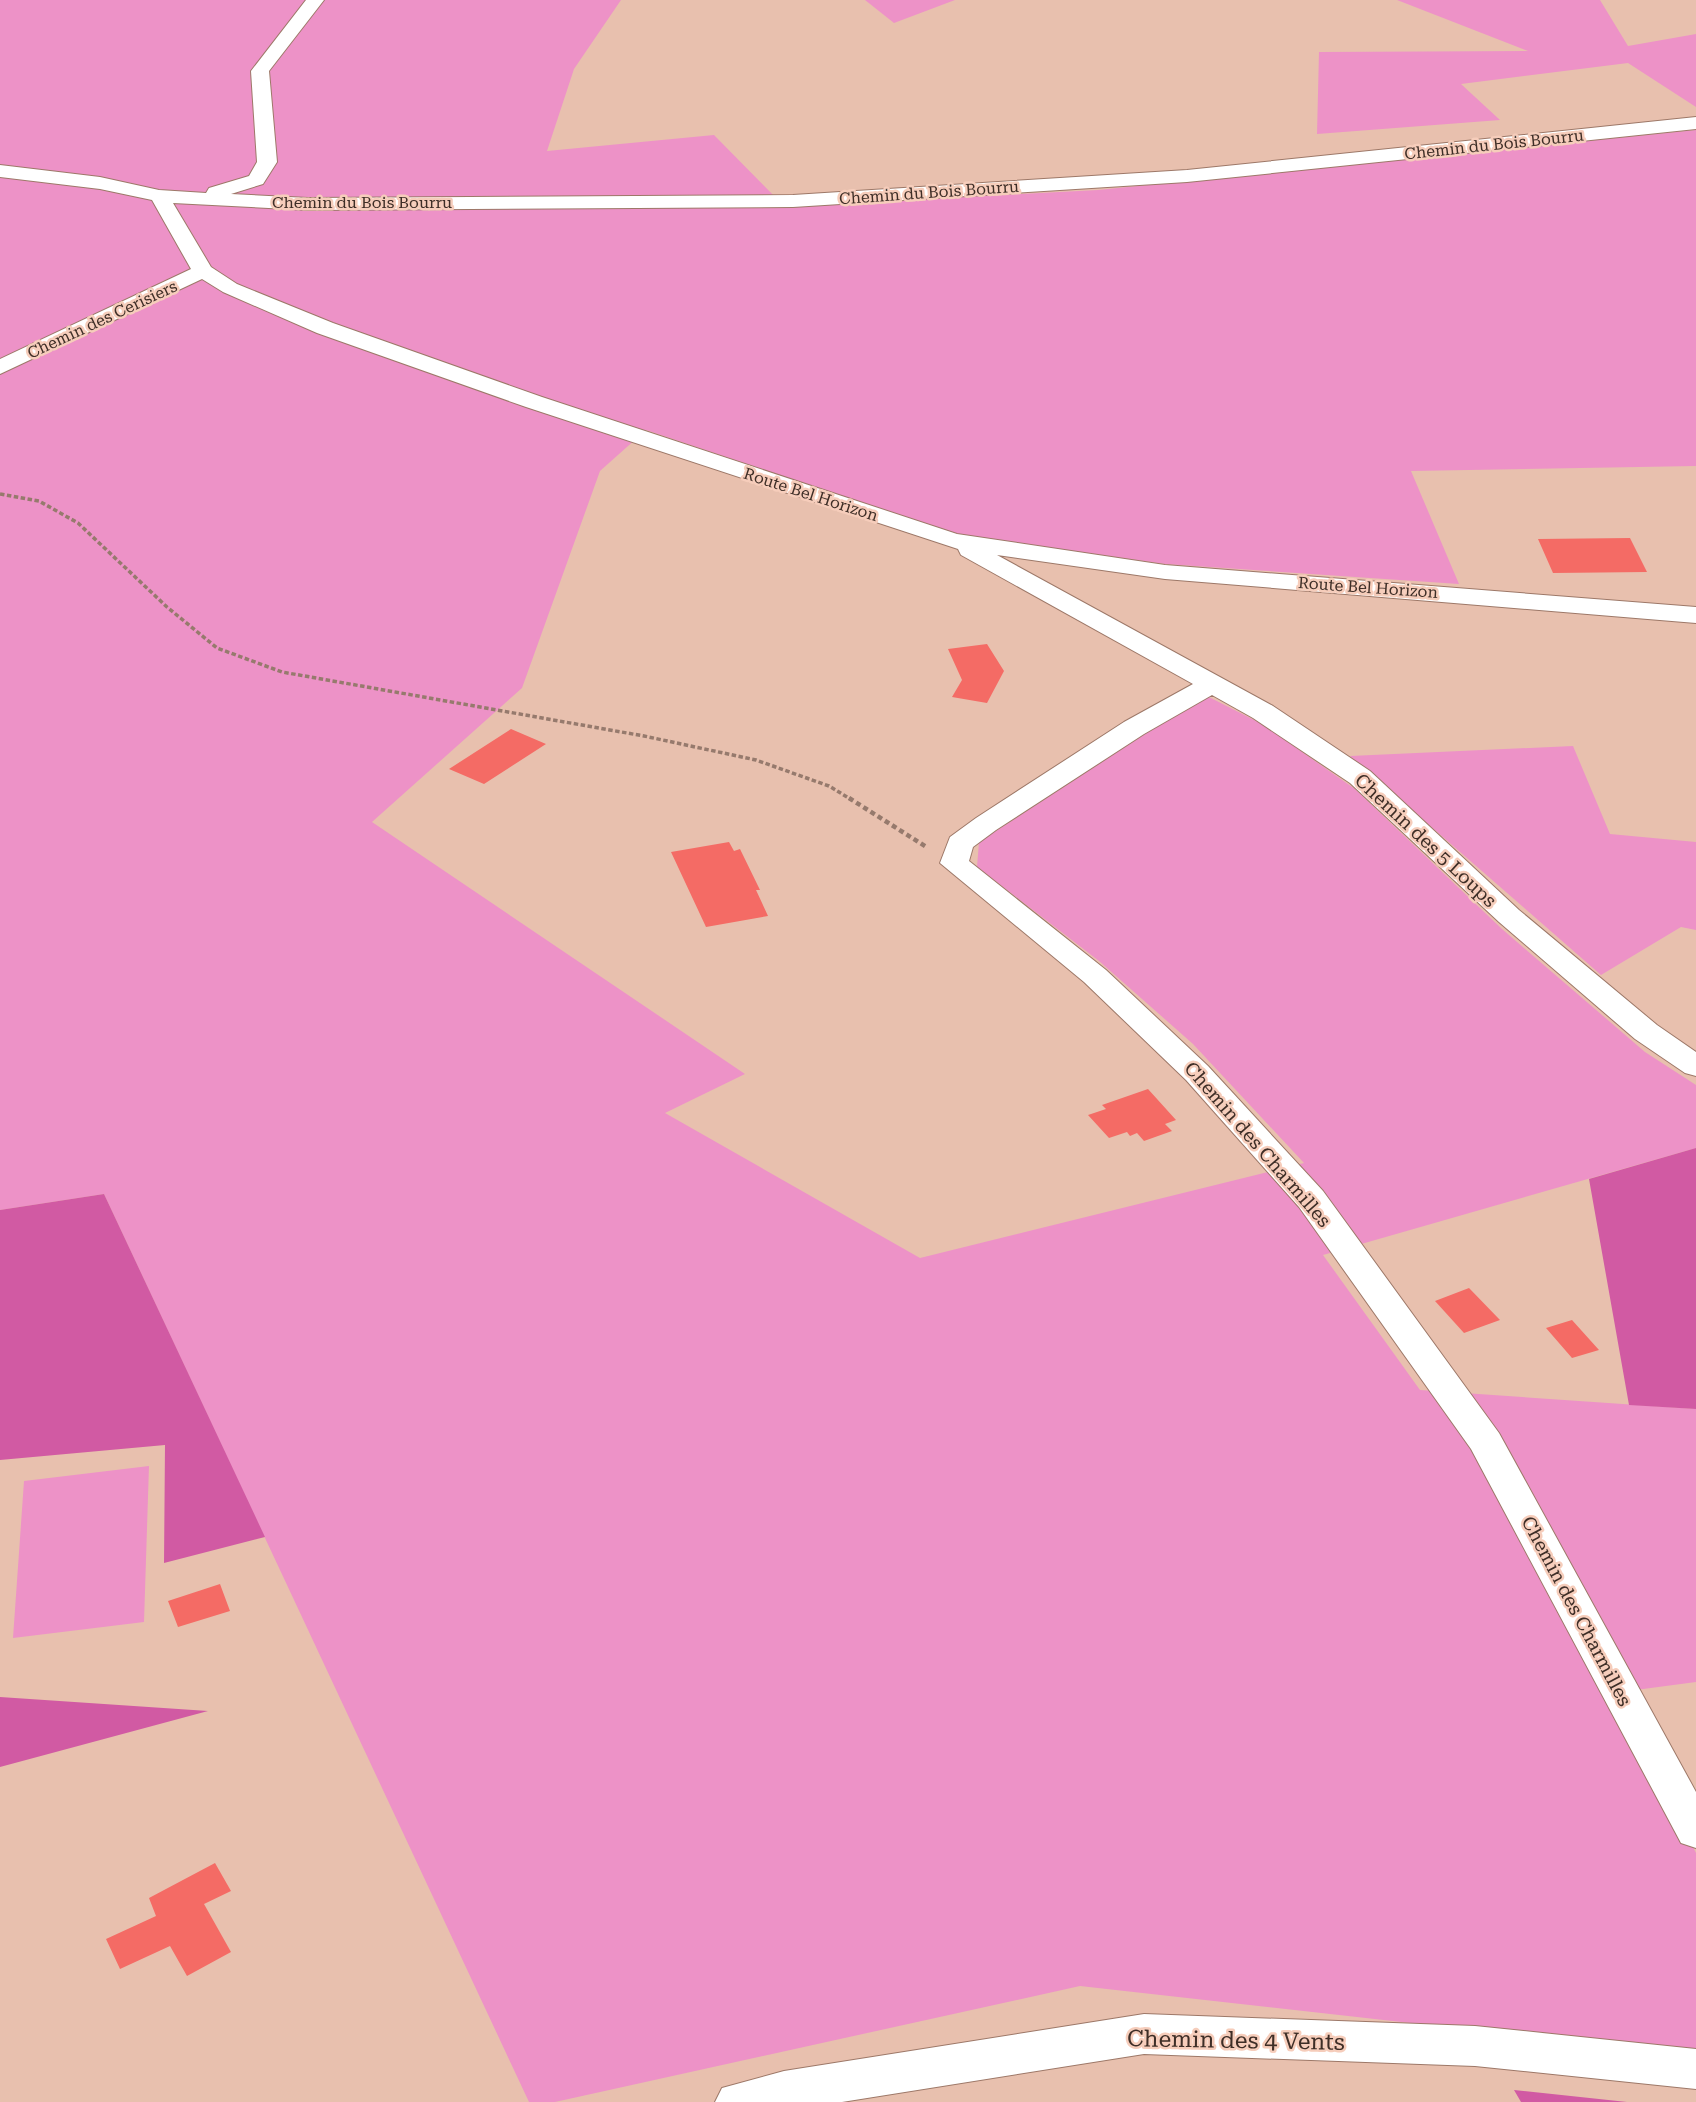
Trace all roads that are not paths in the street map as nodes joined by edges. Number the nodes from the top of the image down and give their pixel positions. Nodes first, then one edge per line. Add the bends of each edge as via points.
1 (315, 0) edge
2 (1696, 123) edge
3 (0, 171) edge
4 (159, 196) junction
5 (198, 198) junction
6 (203, 271) junction
7 (0, 367) edge
8 (953, 541) junction
9 (1696, 615) edge
10 (1212, 684) junction
11 (1696, 1066) edge
12 (1696, 1831) edge
13 (1696, 2069) edge
14 (738, 2102) edge

1 - 5 street via 260,71 267,162 256,180
2 - 5 street, Chemin du Bois Bourru via 1187,176 793,201 308,204
3 - 4 street via 100,183
4 - 5 street, Chemin du Bois Bourru
4 - 6 street, Route Bel Horizon
6 - 7 street, Chemin des Cerisiers
6 - 8 street, Route Bel Horizon via 230,288 324,328
8 - 9 street, Route Bel Horizon via 1165,572
8 - 10 street, Chemin des 5 Loups
10 - 11 street, Chemin des 5 Loups via 1360,777 1509,916 1646,1032
10 - 12 street, Chemin des Charmilles via 1133,728 986,824 960,843 954,863 1104,985 1197,1073 1311,1199 1486,1443
13 - 14 street, Chemin des 4 Vents via 1475,2046 1144,2034

